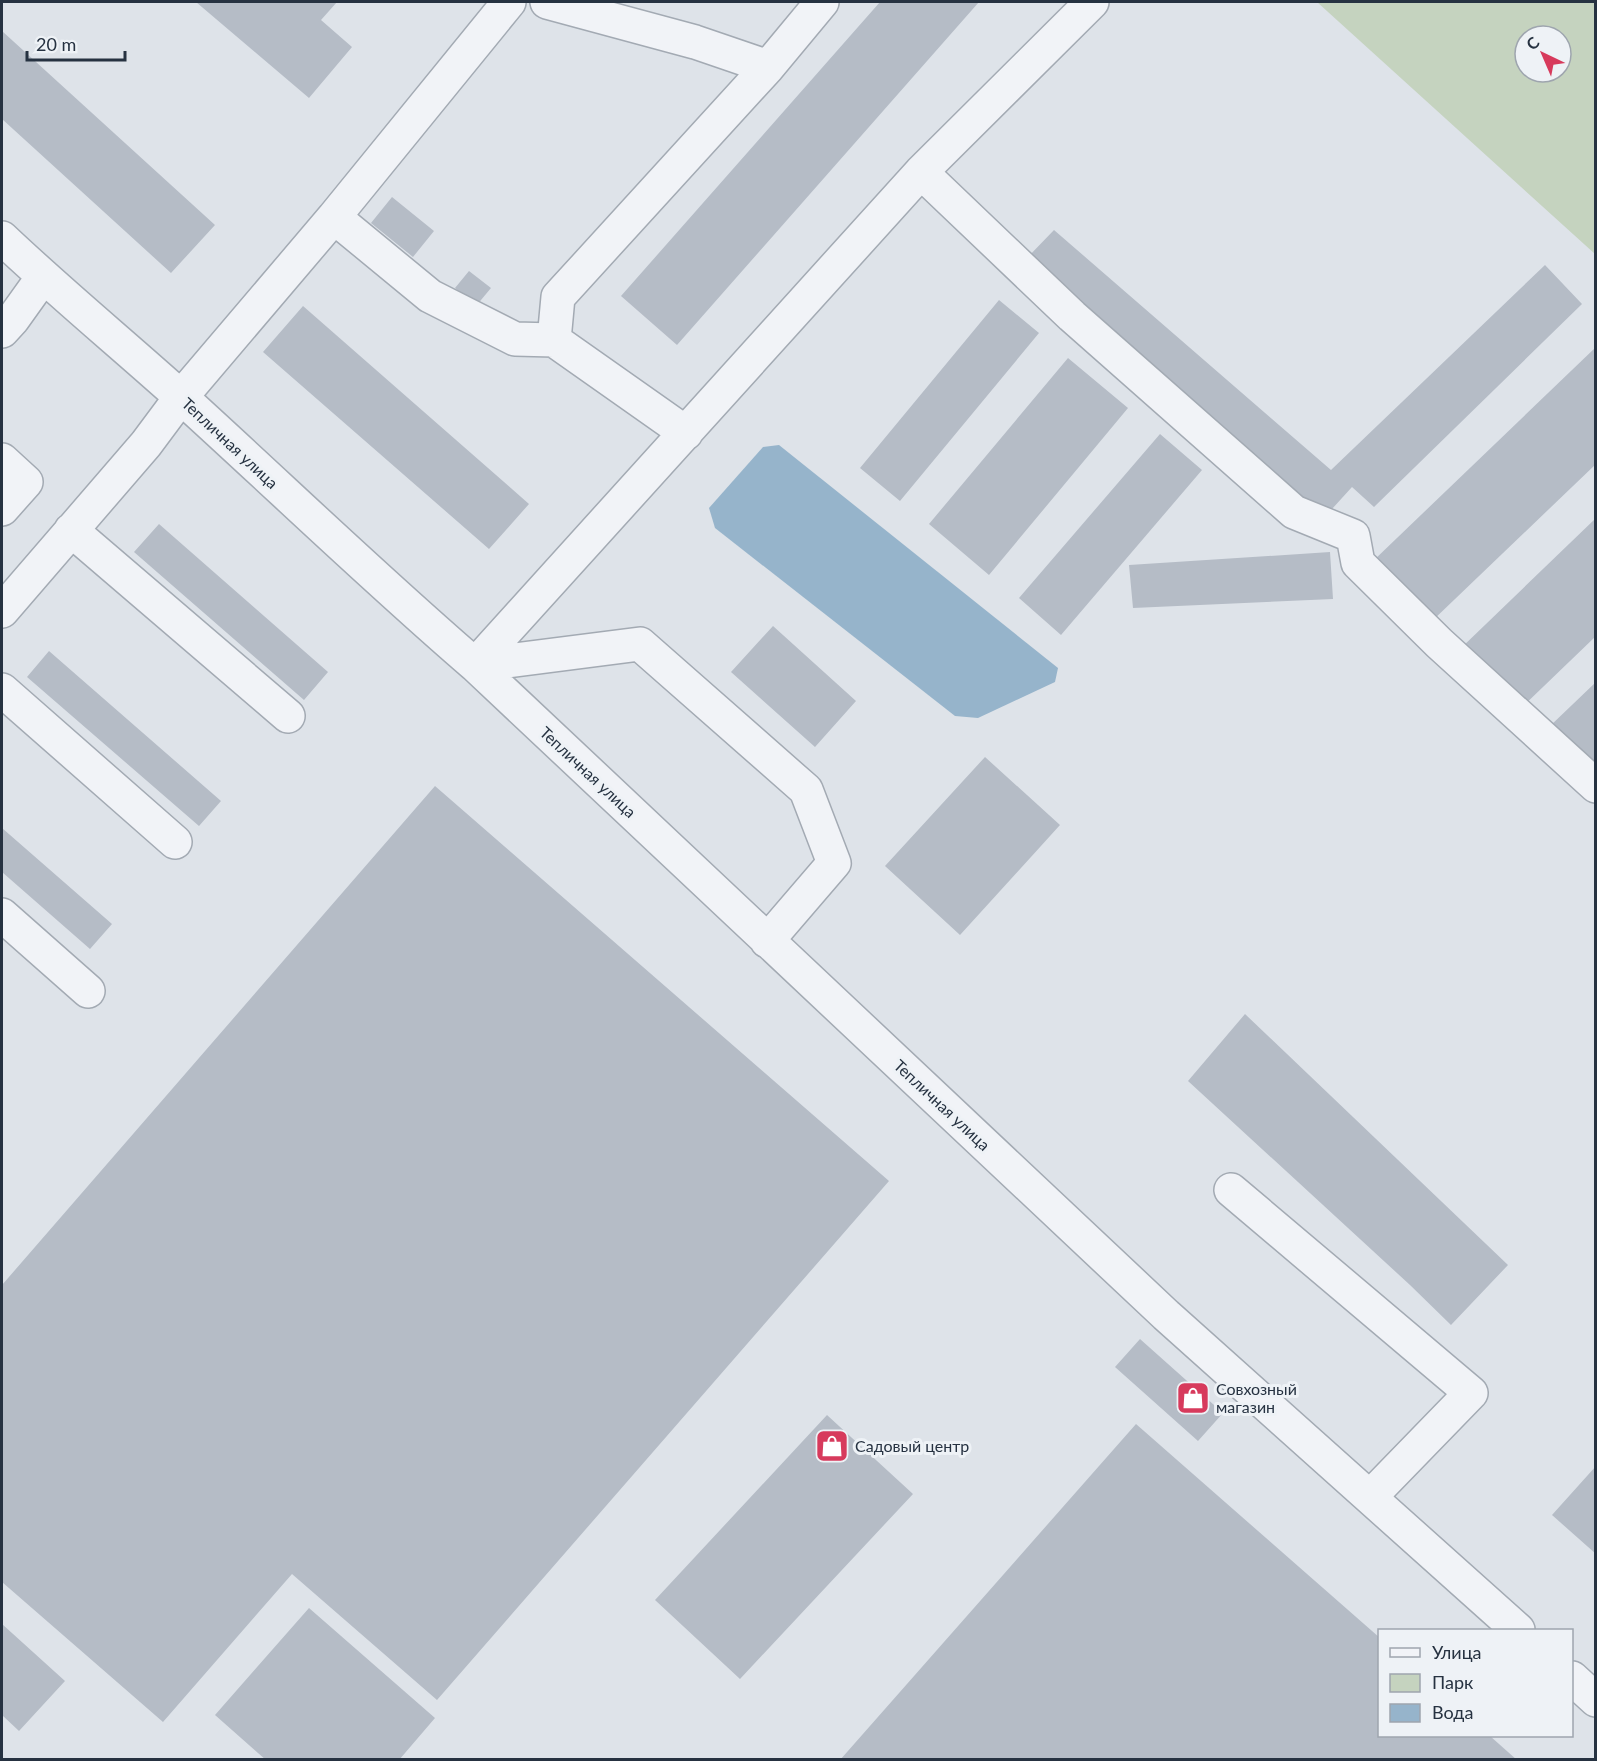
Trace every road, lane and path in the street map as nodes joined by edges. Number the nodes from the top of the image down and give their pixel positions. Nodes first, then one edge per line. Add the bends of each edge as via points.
1 (509, 2) edge
2 (547, 2) edge
3 (822, 2) edge
4 (1092, 2) edge
5 (768, 67) junction
6 (921, 172) junction
7 (334, 218) junction
8 (2, 238) edge
9 (43, 277) junction
10 (2, 331) edge
11 (554, 340) junction
12 (181, 397) junction
13 (686, 433) junction
14 (2, 460) edge
15 (2, 509) edge
16 (71, 530) junction
17 (2, 611) edge
18 (475, 665) junction
19 (2, 690) edge
20 (288, 716) dead end
21 (1596, 786) edge
22 (175, 842) dead end
23 (2, 915) edge
24 (766, 941) junction
25 (88, 991) dead end
26 (1231, 1190) dead end
27 (1370, 1497) junction
28 (1517, 1629) edge
29 (1573, 1679) edge
30 (1596, 1700) edge

1 - 7 street
2 - 5 street via 695,42
3 - 5 street
4 - 6 street
5 - 11 street via 558,297
6 - 13 street
6 - 21 street via 1072,316 1294,512 1353,536 1358,563
7 - 11 street via 430,296 514,339
7 - 12 street
8 - 9 street, Тепличная улица
9 - 10 street
9 - 12 street, Тепличная улица
11 - 13 street
12 - 16 street
12 - 18 street, Тепличная улица
13 - 18 street
14 - 15 street via 26,482
16 - 17 street
16 - 20 street
18 - 24 street, Тепличная улица
18 - 24 street via 640,644 806,790 834,863
19 - 22 street
23 - 25 street
24 - 27 street, Тепличная улица via 1166,1314
26 - 27 street via 1471,1393
27 - 28 street, Тепличная улица
29 - 30 street

